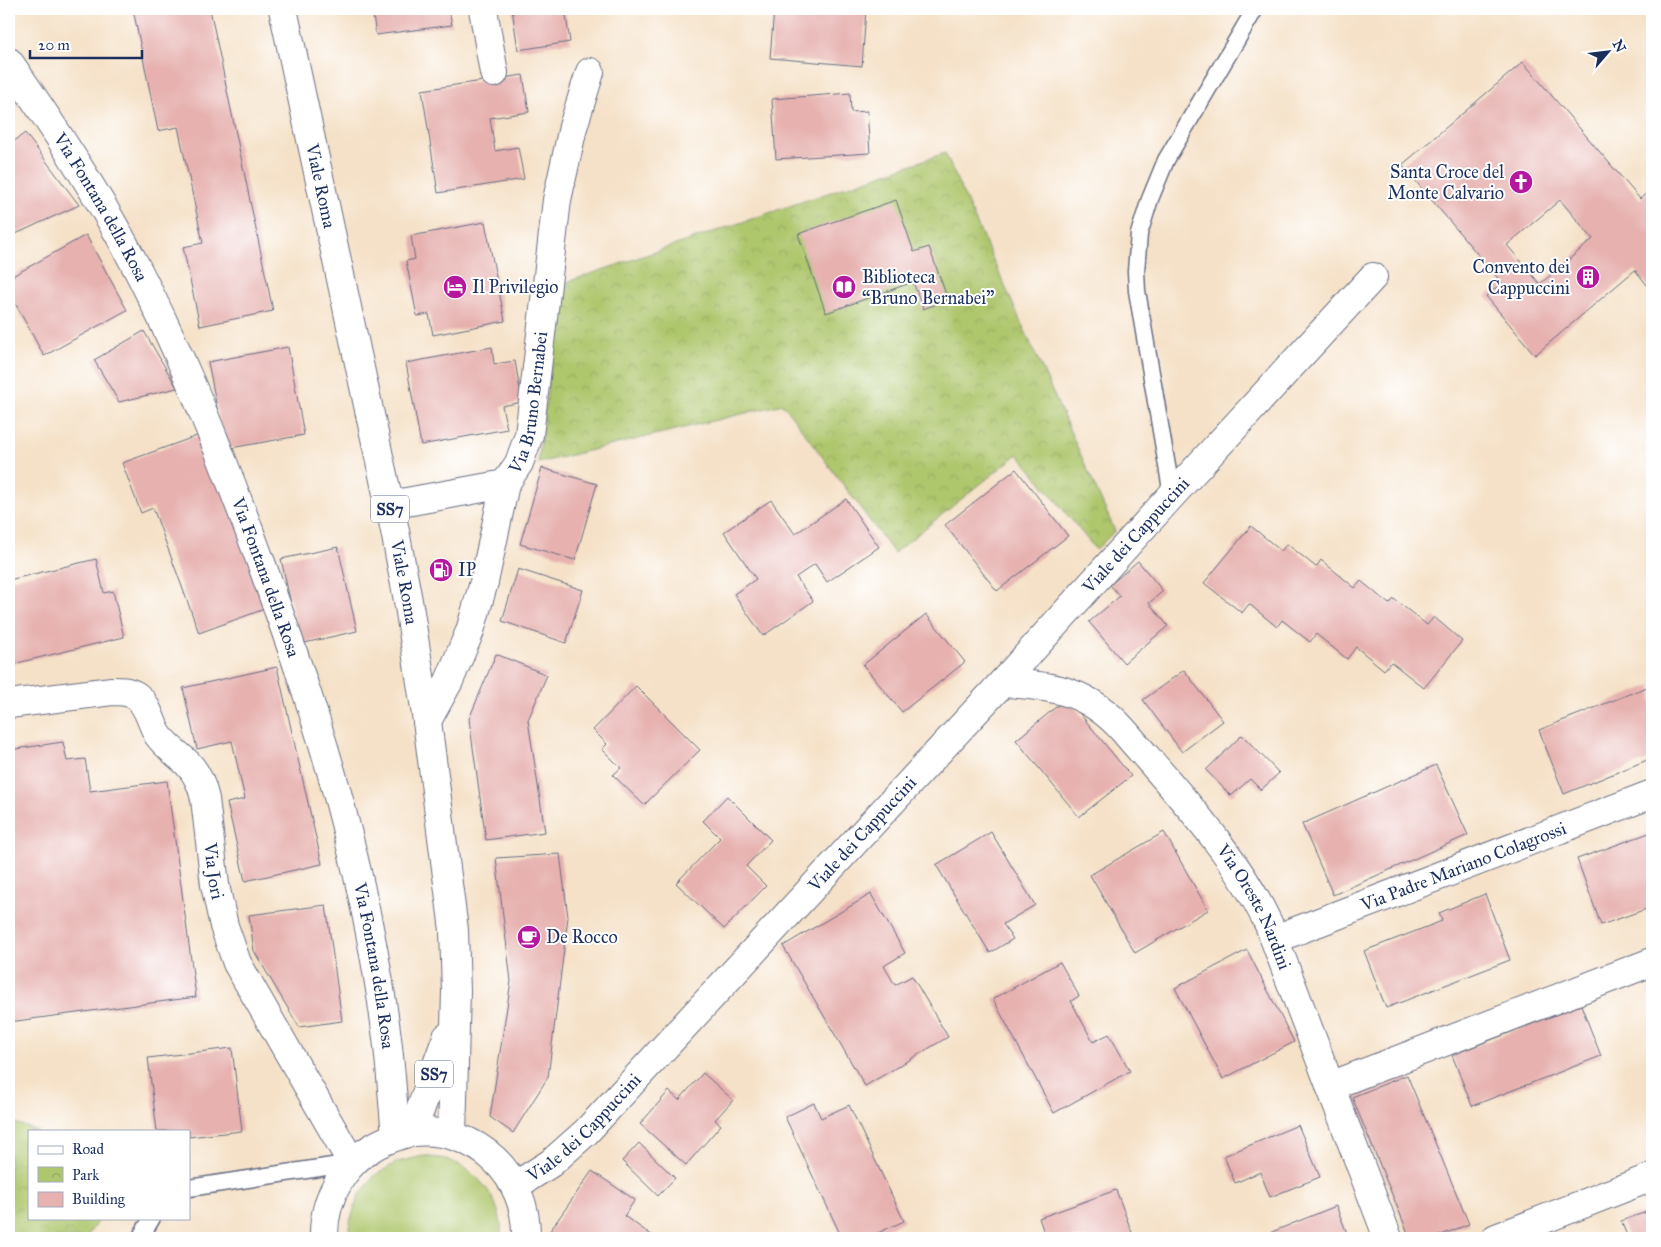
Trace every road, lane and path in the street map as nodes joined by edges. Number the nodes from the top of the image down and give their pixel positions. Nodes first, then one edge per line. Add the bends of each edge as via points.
1 (283, 9) edge
2 (482, 9) edge
3 (1255, 9) edge
4 (9, 62) edge
5 (590, 72) dead end
6 (494, 73) dead end
7 (1373, 277) dead end
8 (504, 484) junction
9 (1172, 495) junction
10 (390, 505) junction
11 (1002, 683) junction
12 (9, 704) edge
13 (427, 721) junction
14 (1652, 794) edge
15 (1275, 939) junction
16 (1652, 962) edge
17 (456, 1015) junction
18 (1330, 1086) junction
19 (404, 1134) junction
20 (452, 1135) junction
21 (352, 1163) junction
22 (1652, 1177) edge
23 (515, 1186) junction
24 (190, 1188) edge
25 (151, 1220) edge
26 (321, 1234) edge
27 (140, 1238) edge
28 (526, 1238) edge
29 (1388, 1238) edge
30 (1496, 1238) edge

1 - 10 street, Viale Roma / SS7
2 - 6 street
3 - 9 lane via 1166,160 1139,234 1137,291
4 - 19 street, Via Fontana della Rosa via 118,233 167,331 220,452 286,633 321,737 344,820 374,957
5 - 8 street, Via Bruno Bernabei via 572,127 558,200 529,435 519,463
7 - 9 street, Viale dei Cappuccini
8 - 10 street
8 - 13 street, Via Bruno Bernabei via 484,582 470,631
9 - 11 street, Viale dei Cappuccini
10 - 13 street, Viale Roma / SS7
11 - 15 street, Via Oreste Nardini via 1046,686 1073,694 1086,699 1116,721 1232,859 1253,892
11 - 23 street, Viale dei Cappuccini via 586,1132 551,1163
12 - 21 street, Via Jori via 125,691 141,701 159,736 196,774 205,800 218,900 234,955
13 - 17 street, Viale Roma / SS7 via 454,930
14 - 15 street, Via Padre Mariano Colagrossi
15 - 18 street, Via Oreste Nardini
16 - 18 street
17 - 19 street, Viale Roma / SS7
17 - 20 street, Viale Roma / SS7
18 - 29 street, Via Oreste Nardini
19 - 20 street via 432,1132
19 - 21 street via 372,1147
20 - 23 street via 489,1154
21 - 24 lane
21 - 26 street via 337,1182
22 - 30 street
23 - 28 street via 523,1205
25 - 27 lane

